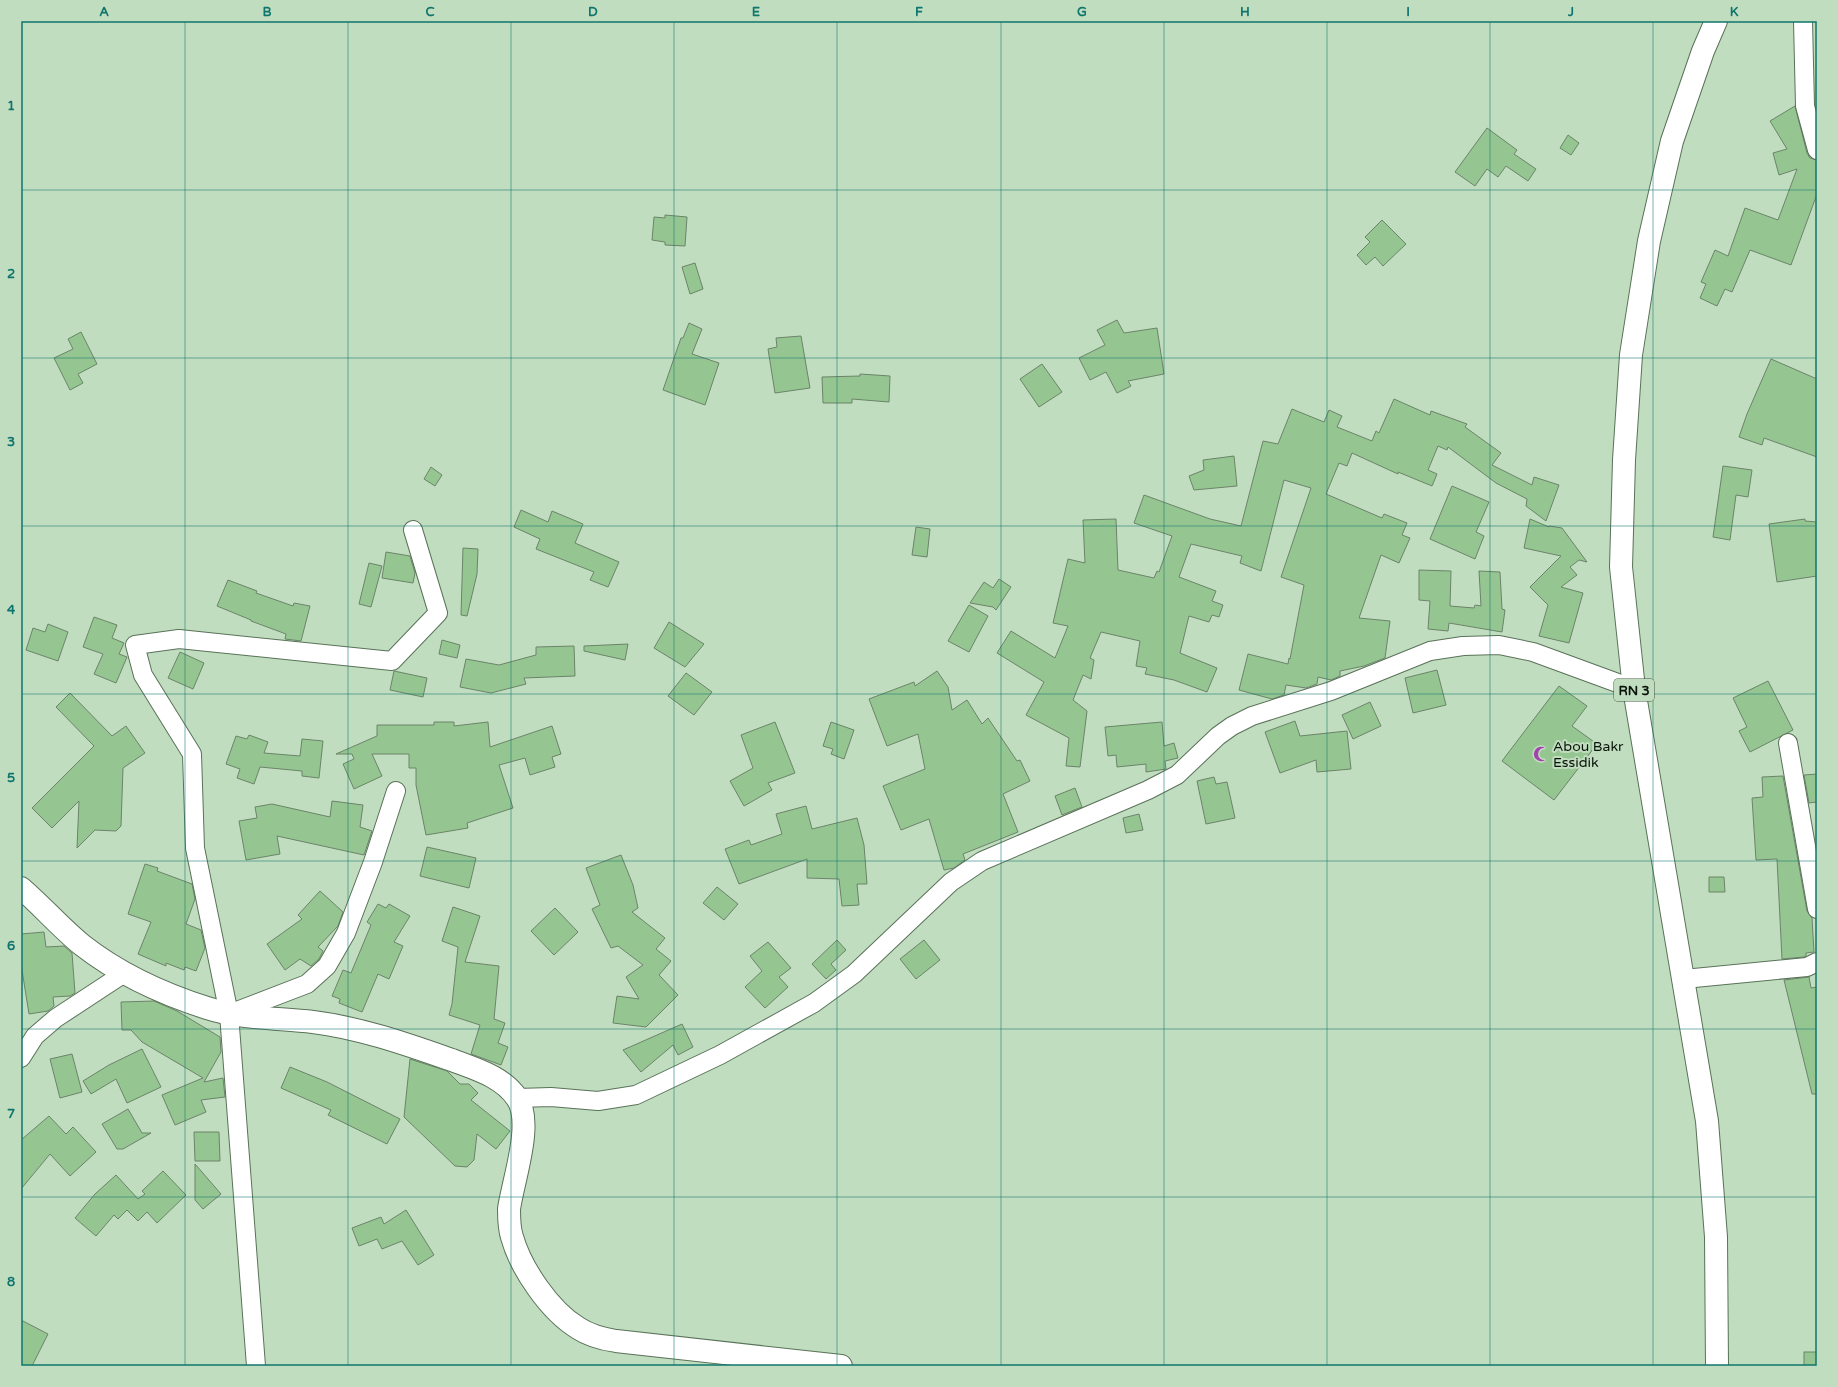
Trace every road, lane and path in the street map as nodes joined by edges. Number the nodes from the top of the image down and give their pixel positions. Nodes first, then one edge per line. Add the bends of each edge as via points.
1 (1716, 21) edge
2 (1803, 21) edge
3 (1817, 150) edge
4 (413, 530) dead end
5 (1634, 689) junction
6 (1788, 743) dead end
7 (396, 791) dead end
8 (21, 888) edge
9 (1817, 909) edge
10 (1817, 962) edge
11 (123, 974) junction
12 (1684, 979) junction
13 (229, 1014) junction
14 (21, 1058) edge
15 (517, 1098) junction
16 (256, 1366) edge
17 (841, 1366) edge
18 (1717, 1366) edge

1 - 5 main road, RN 3 via 1672,141 1649,241 1631,355 1624,460 1621,566
2 - 3 street via 1805,106
4 - 13 street via 438,613 392,661 178,639 135,644 143,675 192,754 194,848
5 - 12 main road, RN 3
5 - 15 street via 1533,652 1498,646 1463,646 1430,651 1331,691 1252,716 1223,732 1187,766 1166,781 998,852 966,870 894,934 854,974 814,1003 720,1055 636,1095 598,1101 551,1097
6 - 9 street
7 - 13 street via 346,933 326,966 307,984
8 - 11 main road via 82,945
10 - 12 street via 1807,967
11 - 13 main road
11 - 14 street via 56,1018 36,1036
12 - 18 main road, RN 3 via 1707,1121 1716,1237
13 - 15 main road via 313,1022 390,1038 494,1077
13 - 16 street
15 - 17 main road via 523,1111 525,1126 509,1209 512,1237 535,1284 567,1320 603,1339

